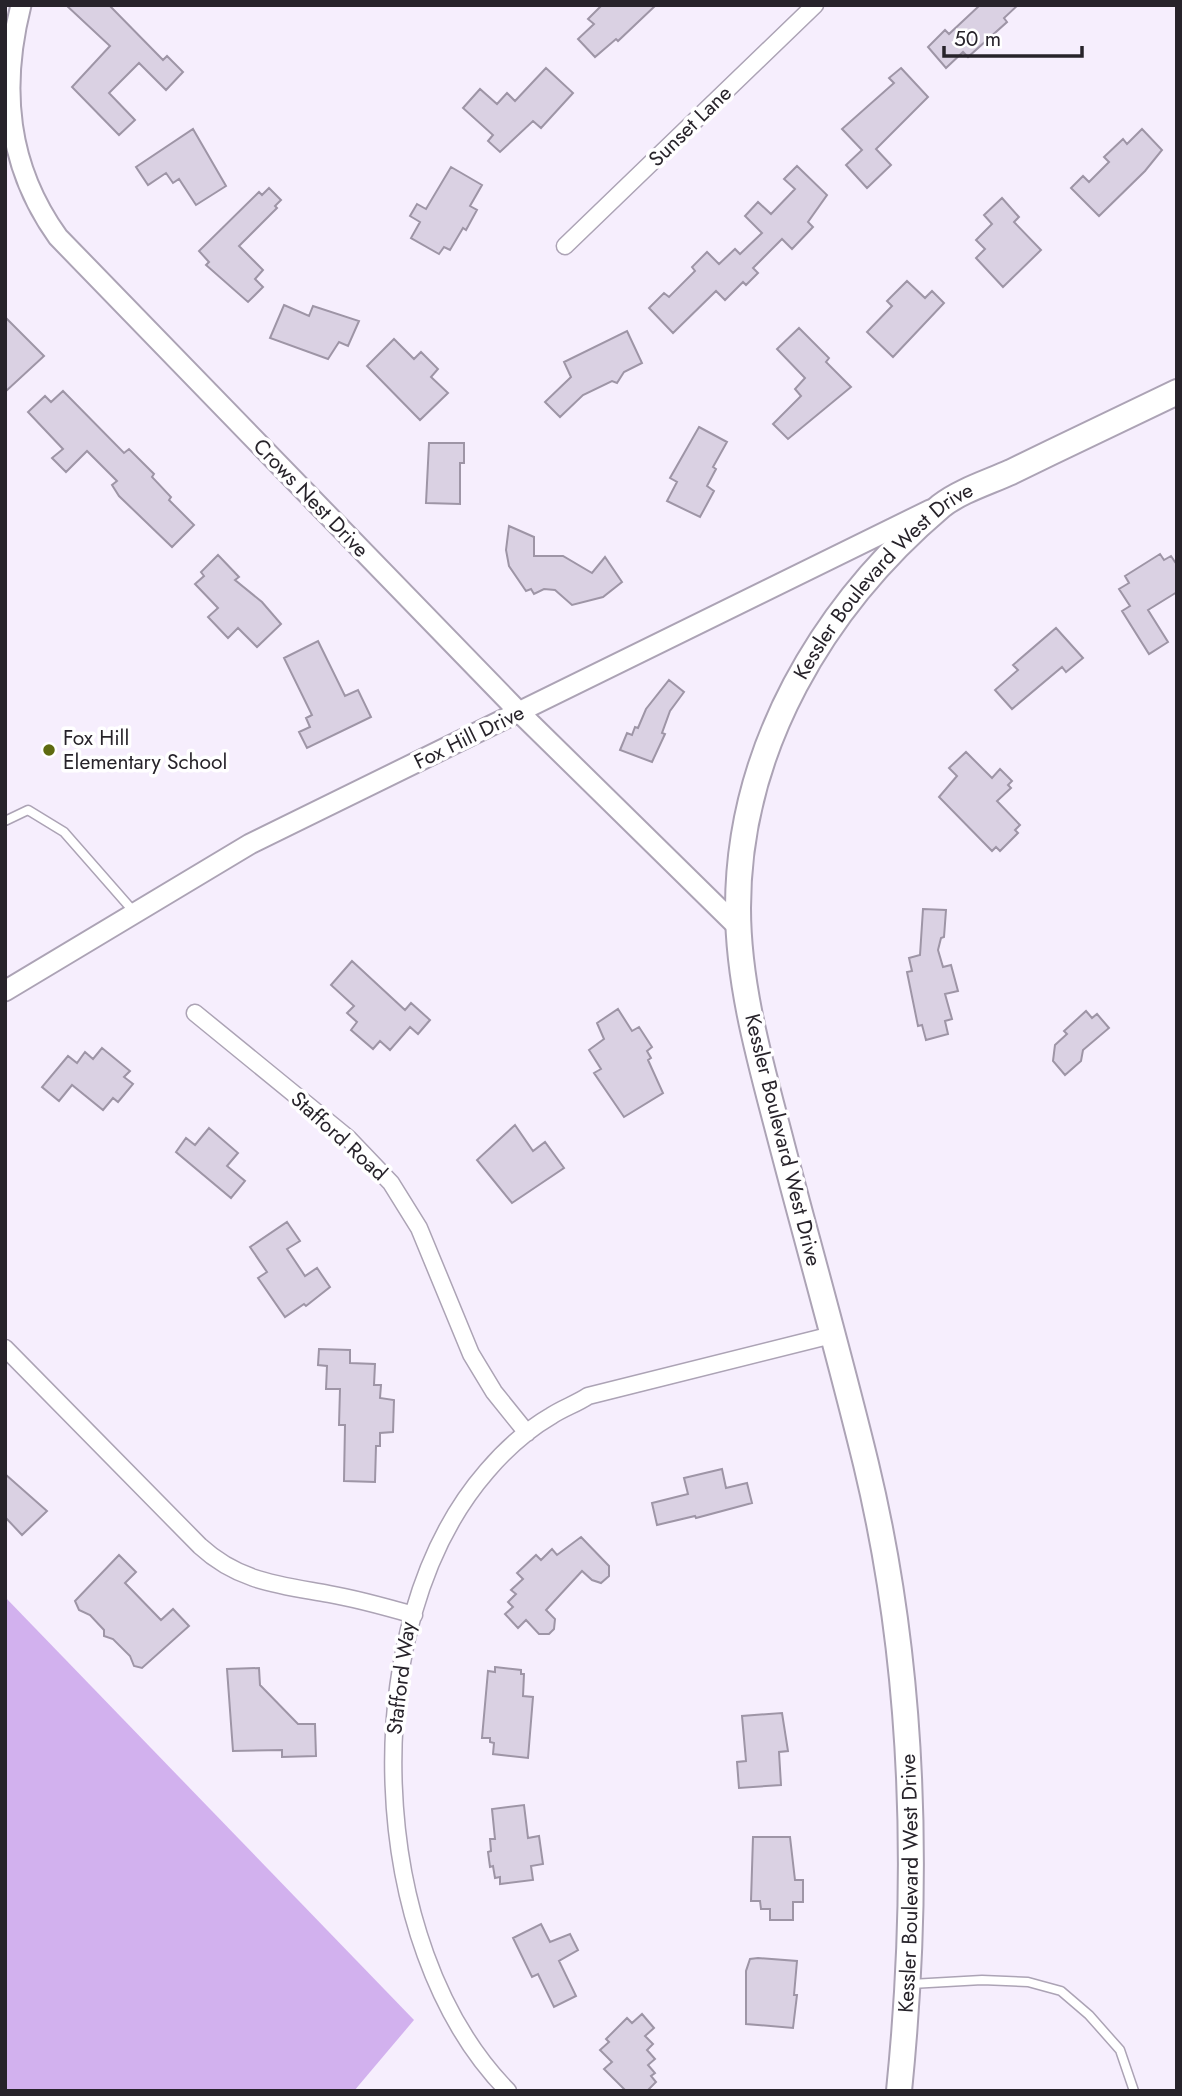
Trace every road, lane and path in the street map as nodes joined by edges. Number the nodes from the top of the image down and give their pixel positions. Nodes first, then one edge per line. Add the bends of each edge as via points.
1 (21, 5) edge
2 (815, 5) edge
3 (565, 246) dead end
4 (1177, 392) edge
5 (943, 504) junction
6 (519, 712) junction
7 (5, 821) edge
8 (135, 913) junction
9 (740, 929) junction
10 (5, 991) edge
11 (195, 1013) dead end
12 (832, 1335) junction
13 (5, 1348) edge
14 (527, 1433) junction
15 (414, 1615) junction
16 (908, 1984) junction
17 (508, 2091) edge
18 (899, 2091) edge
19 (1134, 2091) edge

1 - 6 street, Crows Nest Drive via 8,59 8,111 24,177 48,223
2 - 3 street, Sunset Lane
4 - 5 main road, Kessler Boulevard West Drive
5 - 6 street, Fox Hill Drive
5 - 9 main road, Kessler Boulevard West Drive via 864,581 823,635 793,687 772,733 749,813 738,899
6 - 8 street, Fox Hill Drive via 250,845
6 - 9 street, Crows Nest Drive
7 - 8 lane via 28,810 64,832
8 - 10 street, Fox Hill Drive
9 - 12 main road, Kessler Boulevard West Drive via 759,1056
11 - 14 street, Stafford Road via 354,1143 391,1183 423,1236 467,1346 489,1385
12 - 14 street via 588,1396
12 - 16 main road, Kessler Boulevard West Drive via 867,1468 897,1647 909,1801
13 - 15 street, Stafford Way via 200,1546 229,1569 270,1585
14 - 15 street via 487,1471 446,1531
15 - 17 street, Stafford Way via 398,1687 393,1747 402,1866 440,1986 470,2040
16 - 18 main road, Kessler Boulevard West Drive
16 - 19 lane via 993,1980 1028,1982 1061,1991 1120,2050

